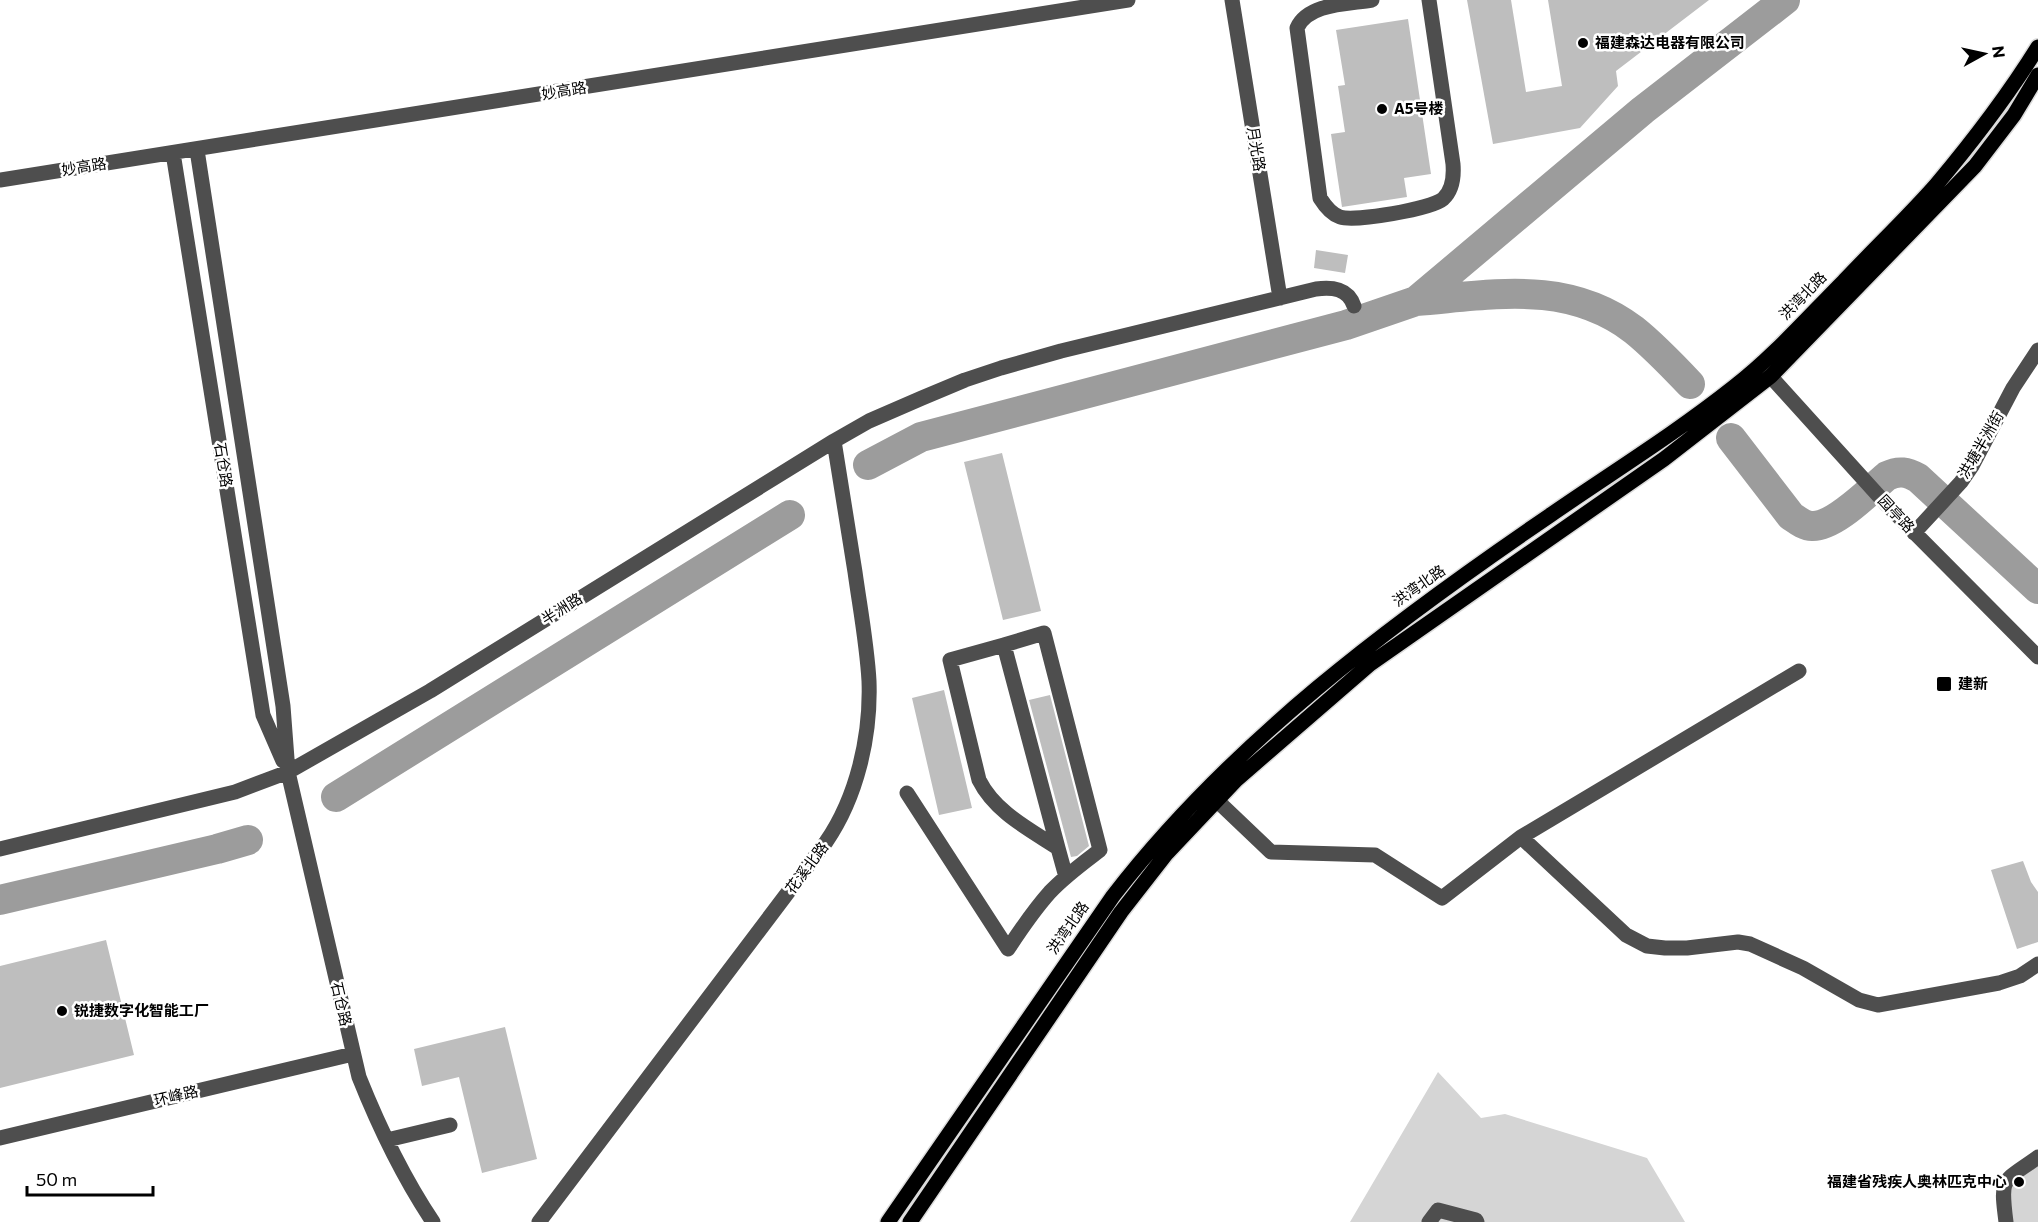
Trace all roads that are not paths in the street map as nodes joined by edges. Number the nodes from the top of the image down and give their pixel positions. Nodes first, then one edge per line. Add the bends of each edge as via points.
1 (1128, 0) edge
2 (1232, 0) edge
3 (1372, 0) edge
4 (1429, 0) edge
5 (2038, 47) edge
6 (2038, 75) edge
7 (197, 150) junction
8 (173, 153) junction
9 (0, 180) edge
10 (1280, 298) junction
11 (1354, 306) dead end
12 (2038, 350) edge
13 (1760, 364) junction
14 (1771, 376) junction
15 (834, 441) junction
16 (1914, 533) junction
17 (1004, 645) junction
18 (2038, 657) edge
19 (1799, 671) dead end
20 (288, 772) junction
21 (907, 793) dead end
22 (1211, 796) junction
23 (1521, 837) junction
24 (1058, 848) junction
25 (0, 849) edge
26 (1066, 877) junction
27 (2038, 964) edge
28 (353, 1054) junction
29 (450, 1125) dead end
30 (0, 1138) edge
31 (387, 1140) junction
32 (2038, 1157) edge
33 (433, 1222) edge
34 (539, 1222) edge
35 (888, 1222) edge
36 (910, 1222) edge
37 (1429, 1222) edge
38 (1477, 1222) edge
39 (2006, 1222) edge

1 - 7 street, 妙高路
2 - 10 street, 月光路
3 - 4 street via 1314,11 1303,18 1296,34 1320,198 1333,213 1347,218 1432,205 1442,200 1451,187 1453,164
5 - 13 main road, 洪湾北路 via 1970,144 1934,187
6 - 14 main road, 洪湾北路 via 1975,166
7 - 8 street, 妙高路
7 - 20 street, 石仓路 via 283,706
8 - 9 street, 妙高路
8 - 20 street, 石仓路 via 263,715
10 - 11 street, 半洲路 via 1330,288 1344,292
10 - 15 street, 半洲路 via 983,374 869,421
12 - 16 street, 洪塘半洲街 via 1972,466
13 - 14 street, 园亭路
13 - 22 main road, 洪湾北路 via 1656,446 1393,626 1276,724
14 - 16 street, 园亭路
14 - 22 main road, 洪湾北路 via 1664,459 1370,664
15 - 20 street, 半洲路 via 430,691
15 - 34 street, 花溪北路 via 869,684 866,729 848,804 826,842
16 - 18 street, 园亭路
17 - 24 street
17 - 24 street via 950,660 979,780 1000,807
17 - 26 street via 1044,633 1100,850
19 - 23 street
20 - 25 street, 半洲路 via 235,792
20 - 28 street, 石仓路
21 - 26 street via 1008,948 1036,908
22 - 23 street via 1271,852 1375,855 1442,898
22 - 35 main road, 洪湾北路 via 1145,857 1113,896
22 - 36 main road, 洪湾北路 via 1121,912
23 - 27 street via 1635,941 1665,948 1750,944 1867,1003 1886,1004 1989,986 2020,976
24 - 26 street
28 - 30 street, 环峰路
28 - 31 street, 石仓路
29 - 31 street
31 - 33 street, 石仓路
32 - 39 street via 2003,1184
37 - 38 street via 1438,1210

